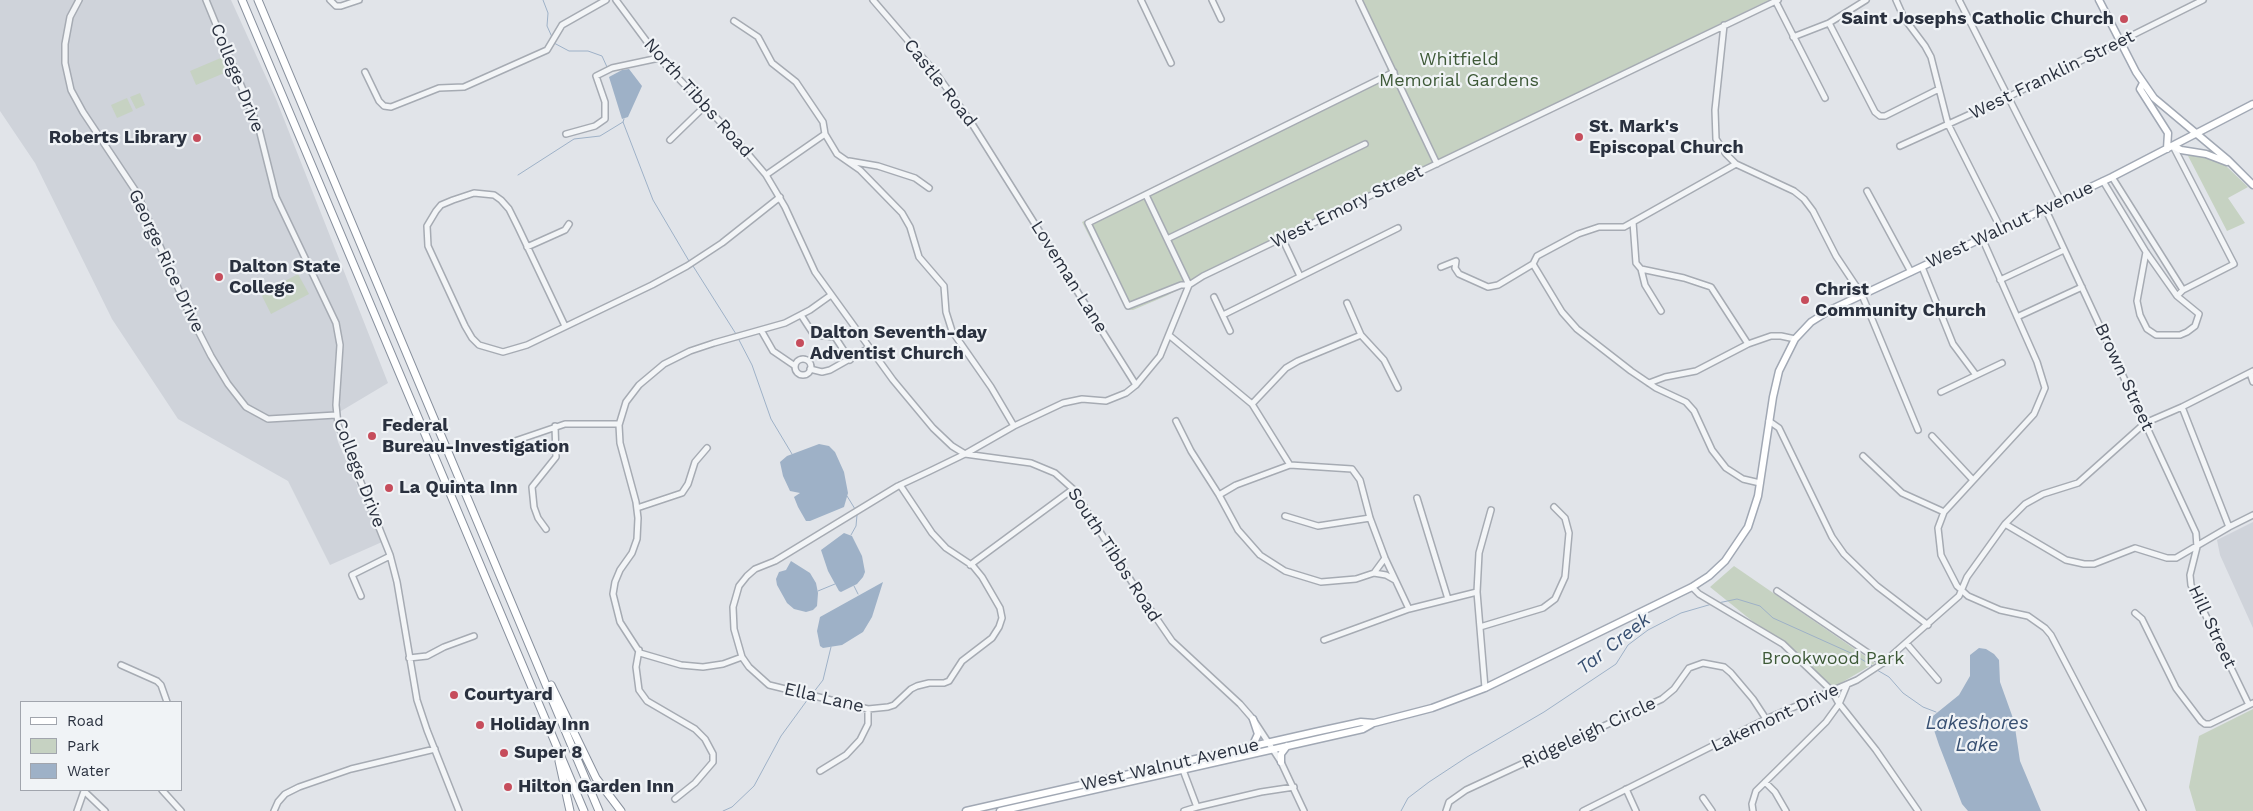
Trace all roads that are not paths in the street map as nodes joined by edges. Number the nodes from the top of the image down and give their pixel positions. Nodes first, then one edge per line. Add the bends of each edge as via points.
1 (79, 0) edge
2 (206, 0) edge
3 (242, 0) edge
4 (258, 0) edge
5 (330, 0) edge
6 (359, 0) edge
7 (606, 0) edge
8 (616, 0) edge
9 (873, 0) edge
10 (1140, 0) edge
11 (1212, 0) edge
12 (1359, 0) edge
13 (1776, 0) edge
14 (1866, 0) edge
15 (1896, 0) edge
16 (1958, 0) edge
17 (2098, 0) edge
18 (2203, 0) edge
19 (1221, 19) dead end
20 (734, 21) dead end
21 (1829, 22) junction
22 (1724, 25) junction
23 (1793, 37) junction
24 (2121, 42) junction
25 (659, 58) junction
26 (1171, 64) dead end
27 (365, 72) dead end
28 (1394, 72) junction
29 (2143, 83) junction
30 (1939, 89) junction
31 (2008, 97) junction
32 (1824, 98) dead end
33 (2253, 104) edge
34 (704, 107) junction
35 (1948, 124) junction
36 (2197, 133) junction
37 (566, 134) dead end
38 (825, 134) junction
39 (670, 140) dead end
40 (1366, 144) dead end
41 (1900, 146) dead end
42 (2170, 148) junction
43 (849, 161) junction
44 (1437, 164) junction
45 (1736, 164) junction
46 (2232, 164) junction
47 (1001, 169) joint
48 (766, 175) junction
49 (2112, 177) junction
50 (2103, 181) junction
51 (2253, 185) edge
52 (929, 188) dead end
53 (1868, 191) dead end
54 (1146, 195) junction
55 (780, 197) junction
56 (2061, 201) junction
57 (2045, 208) junction
58 (1633, 222) junction
59 (569, 224) dead end
60 (1398, 228) dead end
61 (2001, 229) junction
62 (1282, 238) junction
63 (1982, 238) junction
64 (1167, 239) junction
65 (527, 247) junction
66 (2064, 250) junction
67 (2146, 252) junction
68 (1533, 264) junction
69 (1922, 267) junction
70 (1441, 268) dead end
71 (1641, 269) junction
72 (1911, 272) junction
73 (1300, 276) junction
74 (2000, 280) junction
75 (1189, 285) junction
76 (2082, 287) junction
77 (2183, 290) junction
78 (831, 295) junction
79 (1862, 295) junction
80 (2177, 296) junction
81 (1214, 297) dead end
82 (1347, 303) dead end
83 (1661, 311) dead end
84 (801, 315) junction
85 (1223, 315) junction
86 (2017, 317) junction
87 (565, 326) junction
88 (761, 330) junction
89 (1230, 330) dead end
90 (1361, 334) junction
91 (1170, 336) junction
92 (1795, 339) junction
93 (1748, 344) junction
94 (869, 348) junction
95 (850, 360) junction
96 (2002, 363) dead end
97 (795, 366) junction
98 (810, 369) junction
99 (2252, 372) edge
100 (1976, 375) junction
101 (2253, 382) edge
102 (1649, 383) junction
103 (1136, 385) junction
104 (1398, 388) dead end
105 (1941, 392) dead end
106 (1252, 404) junction
107 (2182, 407) junction
108 (336, 414) junction
109 (1176, 421) dead end
110 (1769, 421) junction
111 (2146, 423) junction
112 (619, 424) junction
113 (555, 426) junction
114 (1014, 426) junction
115 (1918, 430) dead end
116 (1932, 436) dead end
117 (515, 441) dead end
118 (707, 448) dead end
119 (966, 454) junction
120 (1863, 456) dead end
121 (1290, 464) junction
122 (1973, 480) junction
123 (1760, 483) junction
124 (900, 485) junction
125 (1073, 489) junction
126 (1219, 495) junction
127 (1417, 498) dead end
128 (1554, 507) dead end
129 (637, 508) junction
130 (1491, 510) dead end
131 (1944, 512) junction
132 (2253, 515) edge
133 (1285, 516) dead end
134 (1370, 518) junction
135 (2005, 524) junction
136 (2229, 527) junction
137 (546, 528) dead end
138 (2197, 547) junction
139 (390, 556) junction
140 (1385, 558) junction
141 (970, 565) junction
142 (1374, 573) junction
143 (1395, 580) junction
144 (1692, 587) junction
145 (1777, 591) dead end
146 (1962, 591) junction
147 (1477, 592) junction
148 (362, 596) dead end
149 (1448, 599) junction
150 (1409, 609) junction
151 (2135, 613) dead end
152 (1928, 625) junction
153 (1480, 627) junction
154 (474, 636) dead end
155 (1324, 640) dead end
156 (1907, 644) junction
157 (639, 650) junction
158 (532, 654) junction
159 (742, 657) junction
160 (409, 658) junction
161 (1883, 663) junction
162 (122, 665) dead end
163 (1938, 680) dead end
164 (1848, 684) junction
165 (1485, 688) junction
166 (1832, 691) junction
167 (167, 701) edge
168 (1839, 704) junction
169 (2251, 704) edge
170 (868, 709) junction
171 (1253, 719) junction
172 (1766, 719) junction
173 (1374, 723) junction
174 (1269, 743) junction
175 (1287, 746) junction
176 (1252, 747) junction
177 (435, 750) junction
178 (1273, 750) junction
179 (558, 751) junction
180 (1281, 762) junction
181 (1183, 770) junction
182 (820, 771) dead end
183 (1765, 782) junction
184 (1294, 787) junction
185 (1626, 789) junction
186 (84, 791) edge
187 (163, 791) edge
188 (1703, 798) dead end
189 (675, 799) dead end
190 (1197, 807) junction
191 (77, 811) edge
192 (105, 811) edge
193 (181, 811) edge
194 (274, 811) edge
195 (459, 811) edge
196 (570, 811) edge
197 (584, 811) edge
198 (599, 811) edge
199 (621, 811) edge
200 (966, 811) edge
201 (1000, 811) edge
202 (1184, 811) edge
203 (1304, 811) edge
204 (1446, 811) edge
205 (1582, 811) edge
206 (1636, 811) edge
207 (1712, 811) edge
208 (1753, 811) edge
209 (1786, 811) edge
210 (1918, 811) edge
211 (2144, 811) edge

1 - 108 street, George Rice Drive via 70,17 65,44 71,90 137,193 188,312 228,384 246,408 268,419
2 - 108 street, College Drive via 256,122 276,197 336,323 340,351
3 - 179 highway
4 - 158 highway
5 - 6 street via 341,6
7 - 27 street via 562,25 547,50 464,87 439,88 391,107 384,106
8 - 25 street, North Tibbs Road
9 - 47 street, Castle Road via 935,72
10 - 26 street
11 - 19 street
12 - 28 street
13 - 22 street, West Emory Street
13 - 23 street
14 - 21 street
15 - 30 street via 1904,18 1931,57
16 - 31 street
17 - 24 main road
18 - 24 street, West Franklin Street
20 - 38 street via 758,36 772,63 796,82 823,122
21 - 23 street
21 - 30 street via 1880,116
22 - 44 street, West Emory Street
22 - 45 street via 1715,110 1716,138
23 - 32 street
24 - 29 main road
24 - 31 street, West Franklin Street
25 - 34 street, North Tibbs Road
25 - 37 street via 612,68 596,76 605,102 605,119 595,126
28 - 44 street
28 - 54 street
29 - 36 main road via 2162,107
29 - 42 main road via 2140,89 2168,133
30 - 35 street
31 - 35 street, West Franklin Street
31 - 56 street
33 - 36 main road, West Walnut Avenue
34 - 39 street
34 - 48 street, North Tibbs Road
35 - 41 street, West Franklin Street
35 - 61 street
36 - 42 main road, West Walnut Avenue
36 - 46 main road
38 - 43 street via 837,154
38 - 48 street
40 - 64 street
42 - 46 main road via 2206,154
42 - 49 main road, West Walnut Avenue
42 - 77 street via 2234,264
43 - 52 street via 907,175
43 - 114 street via 902,213 919,257 944,286 946,312 952,331
44 - 62 street, West Emory Street
45 - 58 street
45 - 79 street via 1786,186 1804,199
46 - 51 main road
47 - 103 street, Loveman Lane
48 - 55 street, North Tibbs Road
49 - 50 main road, West Walnut Avenue
49 - 77 street
50 - 56 main road, West Walnut Avenue
50 - 67 street
53 - 72 street
54 - 64 street
54 - 75 street, West Emory Street via 1088,223 1128,306 1181,285
55 - 78 street, South Tibbs Road via 808,258
55 - 87 street via 687,266
56 - 57 main road, West Walnut Avenue
57 - 61 main road, West Walnut Avenue
57 - 66 street, Brown Street
58 - 68 street via 1624,227 1598,227 1578,234 1537,256
58 - 71 street via 1636,263
59 - 65 street via 564,230
60 - 73 street
61 - 63 main road, West Walnut Avenue
62 - 73 street
62 - 75 street, West Emory Street
63 - 69 main road, West Walnut Avenue
63 - 74 street
64 - 75 street
65 - 87 street
65 - 87 street via 509,209 494,195 474,193 441,205 428,226 428,246 465,326 479,346 512,351
66 - 74 street
66 - 76 street, Brown Street
67 - 80 street
67 - 80 street via 2137,301 2147,329 2164,336 2180,335 2195,326 2198,314
68 - 70 street via 1488,288 1459,274 1455,268 1456,261
68 - 102 street via 1571,323
69 - 72 main road, West Walnut Avenue
69 - 100 street via 1953,344
71 - 83 street via 1645,285
71 - 93 street via 1711,287
72 - 79 main road, West Walnut Avenue
73 - 85 street
74 - 86 street
75 - 91 street
76 - 86 street
76 - 111 street, Brown Street
77 - 80 street
78 - 84 street
78 - 94 street, South Tibbs Road
79 - 92 main road, West Walnut Avenue via 1820,315
79 - 115 street
81 - 85 street
82 - 90 street
84 - 88 street
84 - 95 street via 814,335 835,337
85 - 89 street
86 - 122 street via 2038,362 2045,388 2034,414
88 - 97 street via 773,351
88 - 112 street via 690,351 664,364 639,384 626,402
90 - 104 street via 1384,360
90 - 106 street via 1298,360 1286,368
91 - 103 street via 1160,356
91 - 106 street
92 - 93 street via 1776,335
92 - 110 main road, West Walnut Avenue via 1779,371
93 - 102 street via 1696,371
94 - 95 street
94 - 119 street, South Tibbs Road via 933,428
95 - 98 street via 822,372
96 - 100 street
97 - 98 street via 800,374 805,375
97 - 98 street via 805,359
99 - 101 street
99 - 107 street, Lakemont Drive
100 - 105 street
102 - 123 street via 1686,402 1694,411 1712,450 1729,471 1743,480
103 - 114 street via 1115,399 1082,399 1063,403
106 - 121 street
107 - 111 street, Lakemont Drive
107 - 136 street
108 - 139 street, College Drive
109 - 126 street
110 - 123 main road, West Walnut Avenue
110 - 152 street via 1778,428 1829,531 1844,554 1877,586
111 - 135 street, Lakemont Drive via 2084,478 2033,499
111 - 138 street, Brown Street via 2196,533
112 - 113 street via 585,422
112 - 129 street via 620,444
113 - 117 street
113 - 137 street via 556,457 532,488 534,507
114 - 119 street
116 - 122 street
118 - 129 street via 696,462 682,493
119 - 124 street, Ella Lane
119 - 125 street, South Tibbs Road via 1031,463 1054,473
120 - 131 street via 1898,490
121 - 126 street
121 - 134 street via 1352,470 1360,480
122 - 131 street
123 - 144 main road, West Walnut Avenue via 1755,509 1741,540 1718,569
124 - 141 street, Ella Lane via 932,533
124 - 159 street, Ella Lane via 747,576 739,586 734,607 734,629
125 - 141 street
125 - 171 street, South Tibbs Road via 1134,587 1172,640
126 - 142 street via 1238,530 1260,555 1285,571 1322,582 1356,579
127 - 149 street
128 - 153 street via 1565,518 1569,532 1565,577 1555,599 1543,608
129 - 157 street via 637,539 620,570 613,594 620,622
130 - 147 street via 1479,553
131 - 146 street via 1938,528 1941,555
132 - 136 street
133 - 134 street via 1318,526
134 - 140 street
135 - 138 street via 2055,555 2084,564 2102,562 2136,548 2172,559
135 - 146 street, Lakemont Drive via 1967,577
136 - 138 street
138 - 169 street, Hill Street via 2190,575 2191,585
139 - 148 street via 352,575
139 - 160 street, College Drive via 399,590
140 - 142 street
140 - 143 street
141 - 170 street, Ella Lane via 982,576 1000,608 1002,618 992,638 962,661 949,681 917,686 894,705
142 - 143 street
143 - 150 street
144 - 165 main road, West Walnut Avenue
144 - 166 street via 1783,644
145 - 161 street
146 - 152 street, Lakemont Drive
146 - 211 street via 2000,610 2028,616 2051,635
147 - 149 street
147 - 153 street
149 - 150 street
150 - 155 street
151 - 169 street via 2142,619 2176,688 2205,724
152 - 156 street, Lakemont Drive
153 - 165 street
154 - 160 street via 427,656
156 - 161 street, Lakemont Drive
156 - 163 street
157 - 159 street via 681,665 703,667
157 - 189 street via 636,667 639,690 647,701 695,729 713,754 713,762
158 - 198 highway
158 - 199 highway via 596,778
159 - 170 street, Ella Lane via 769,685
160 - 177 street, College Drive via 417,700
161 - 164 street, Lakemont Drive
162 - 167 street via 157,681
164 - 166 street, Lakemont Drive
164 - 168 street
165 - 173 main road, West Walnut Avenue via 1432,708
166 - 168 street
166 - 172 street, Lakemont Drive
168 - 183 street via 1826,722
168 - 210 street
170 - 182 street via 868,724 860,740 846,755
171 - 174 street, South Tibbs Road
171 - 176 main road via 1258,734
172 - 185 street, Lakemont Drive
172 - 204 street, Ridgeleigh Circle via 1724,667 1704,664 1689,668 1662,699 1466,790 1449,802
173 - 174 main road, West Walnut Avenue via 1361,722
173 - 175 main road, West Walnut Avenue via 1364,729
174 - 176 main road, West Walnut Avenue
174 - 178 street, South Tibbs Road
175 - 178 main road, West Walnut Avenue
175 - 180 main road via 1281,754
176 - 200 main road, West Walnut Avenue
177 - 194 street via 351,769 299,787 285,794
177 - 195 street, College Drive
178 - 180 street, South Tibbs Road
178 - 181 main road, West Walnut Avenue
179 - 196 highway
179 - 197 highway
180 - 184 street, South Tibbs Road
181 - 190 street
181 - 201 main road, West Walnut Avenue
183 - 208 street via 1753,797
183 - 209 street
184 - 190 street
184 - 203 street, South Tibbs Road
185 - 205 street, Lakemont Drive
185 - 206 street
186 - 191 street
186 - 192 street
187 - 193 street
188 - 207 street
190 - 202 street

